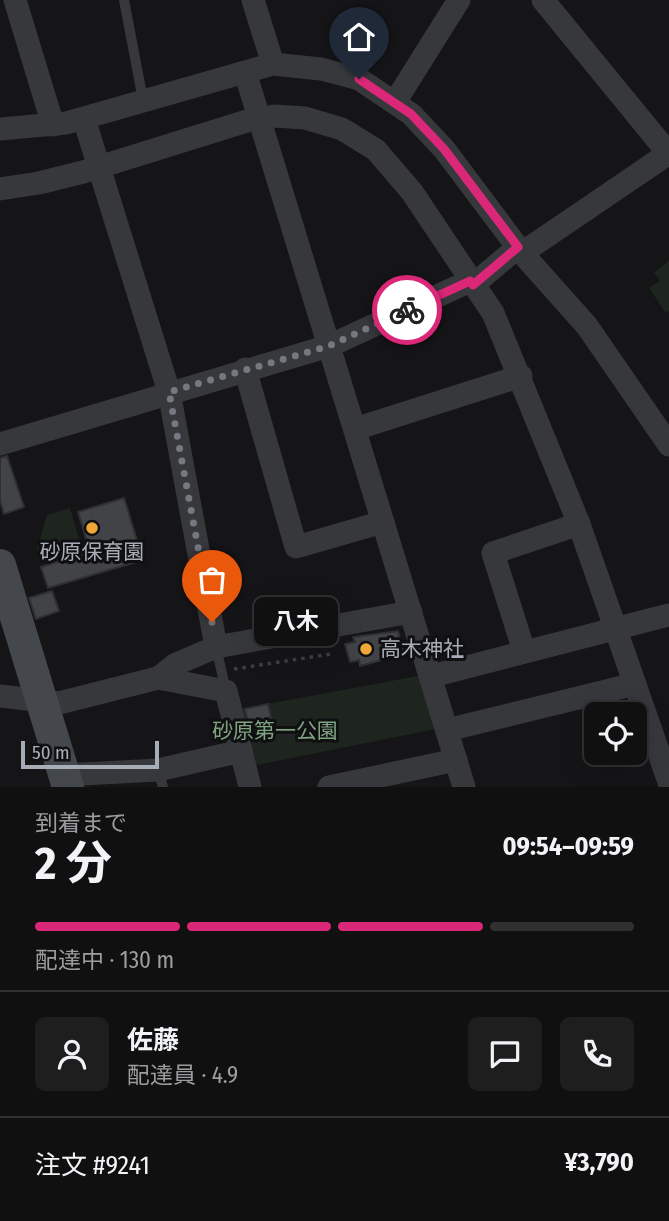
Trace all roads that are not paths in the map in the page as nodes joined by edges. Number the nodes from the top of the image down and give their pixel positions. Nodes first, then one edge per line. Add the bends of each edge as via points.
1 (15, 0) edge
2 (124, 0) edge
3 (253, 0) edge
4 (460, 0) edge
5 (543, 0) edge
6 (273, 64) junction
7 (245, 72) junction
8 (143, 100) junction
9 (395, 102) junction
10 (260, 118) junction
11 (84, 119) junction
12 (53, 125) junction
13 (0, 129) edge
14 (669, 153) edge
15 (100, 167) junction
16 (0, 189) edge
17 (520, 250) junction
18 (471, 283) junction
19 (329, 346) junction
20 (245, 369) junction
21 (521, 376) junction
22 (169, 392) junction
23 (355, 429) junction
24 (0, 444) edge
25 (669, 445) edge
26 (383, 522) junction
27 (579, 524) junction
28 (0, 565) edge
29 (411, 612) junction
30 (669, 615) edge
31 (616, 629) junction
32 (216, 647) junction
33 (524, 651) junction
34 (432, 676) junction
35 (158, 678) junction
36 (227, 680) junction
37 (635, 684) junction
38 (0, 695) edge
39 (42, 701) junction
40 (447, 730) junction
41 (241, 751) junction
42 (456, 760) junction
43 (160, 778) edge
44 (66, 781) edge
45 (669, 782) edge
46 (250, 787) edge
47 (329, 787) edge
48 (464, 787) edge

1 - 12 street
2 - 8 lane
3 - 6 street
4 - 9 street
5 - 14 street
6 - 7 street
6 - 9 street via 340,73 359,79
7 - 8 street
7 - 10 street
8 - 11 street
9 - 17 street via 444,149
10 - 15 street
10 - 18 street via 289,116 323,122 376,150 412,192
10 - 19 street
11 - 12 street
11 - 15 street
12 - 13 street
14 - 17 street
15 - 16 street
15 - 22 street
17 - 18 street
17 - 25 street via 587,326
18 - 19 street
18 - 21 street via 493,313
19 - 20 street
19 - 23 street
20 - 22 street
20 - 26 street via 296,547
21 - 23 street
21 - 27 street
22 - 24 street
22 - 32 street
23 - 26 street
26 - 29 street
27 - 31 street
27 - 33 street via 493,553
28 - 39 street
29 - 32 street
29 - 34 street
30 - 31 street
31 - 33 street
31 - 37 street
32 - 35 street via 176,664
32 - 36 lane
33 - 34 street
34 - 40 street
35 - 36 street
35 - 39 street via 59,703
36 - 41 street
37 - 40 street
37 - 45 street
38 - 39 street
39 - 44 street
40 - 42 street
41 - 43 street
41 - 46 street
42 - 47 street
42 - 48 street
43 - 44 street

